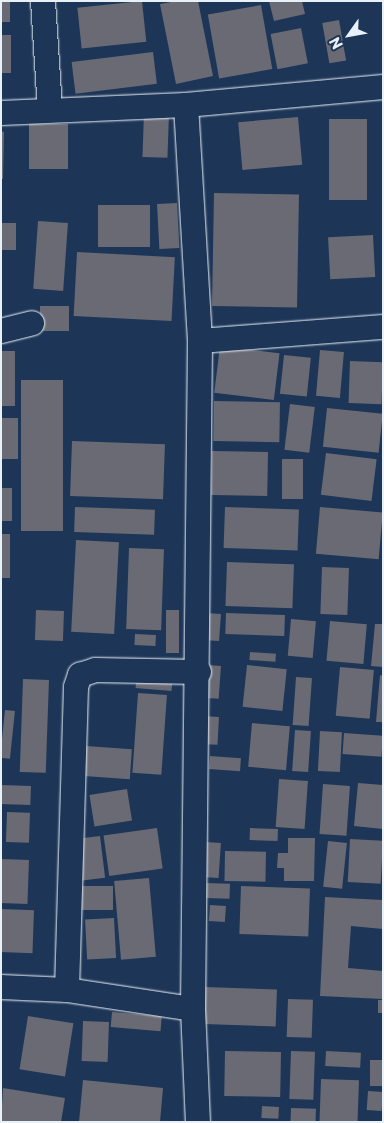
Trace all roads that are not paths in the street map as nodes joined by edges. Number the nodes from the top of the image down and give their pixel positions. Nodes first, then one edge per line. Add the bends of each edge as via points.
1 (43, 1) edge
2 (383, 87) edge
3 (186, 105) junction
4 (50, 110) junction
5 (1, 113) edge
6 (32, 323) dead end
7 (383, 327) edge
8 (1, 331) edge
9 (200, 342) junction
10 (199, 672) junction
11 (1, 987) edge
12 (67, 990) junction
13 (193, 1009) junction
14 (198, 1122) edge

1 - 4 street
2 - 3 street
3 - 4 street
3 - 9 street
4 - 5 street
6 - 8 street
7 - 9 street
9 - 10 street
10 - 12 street via 95,670 80,675 76,687
10 - 13 street
11 - 12 street
12 - 13 street
13 - 14 street

